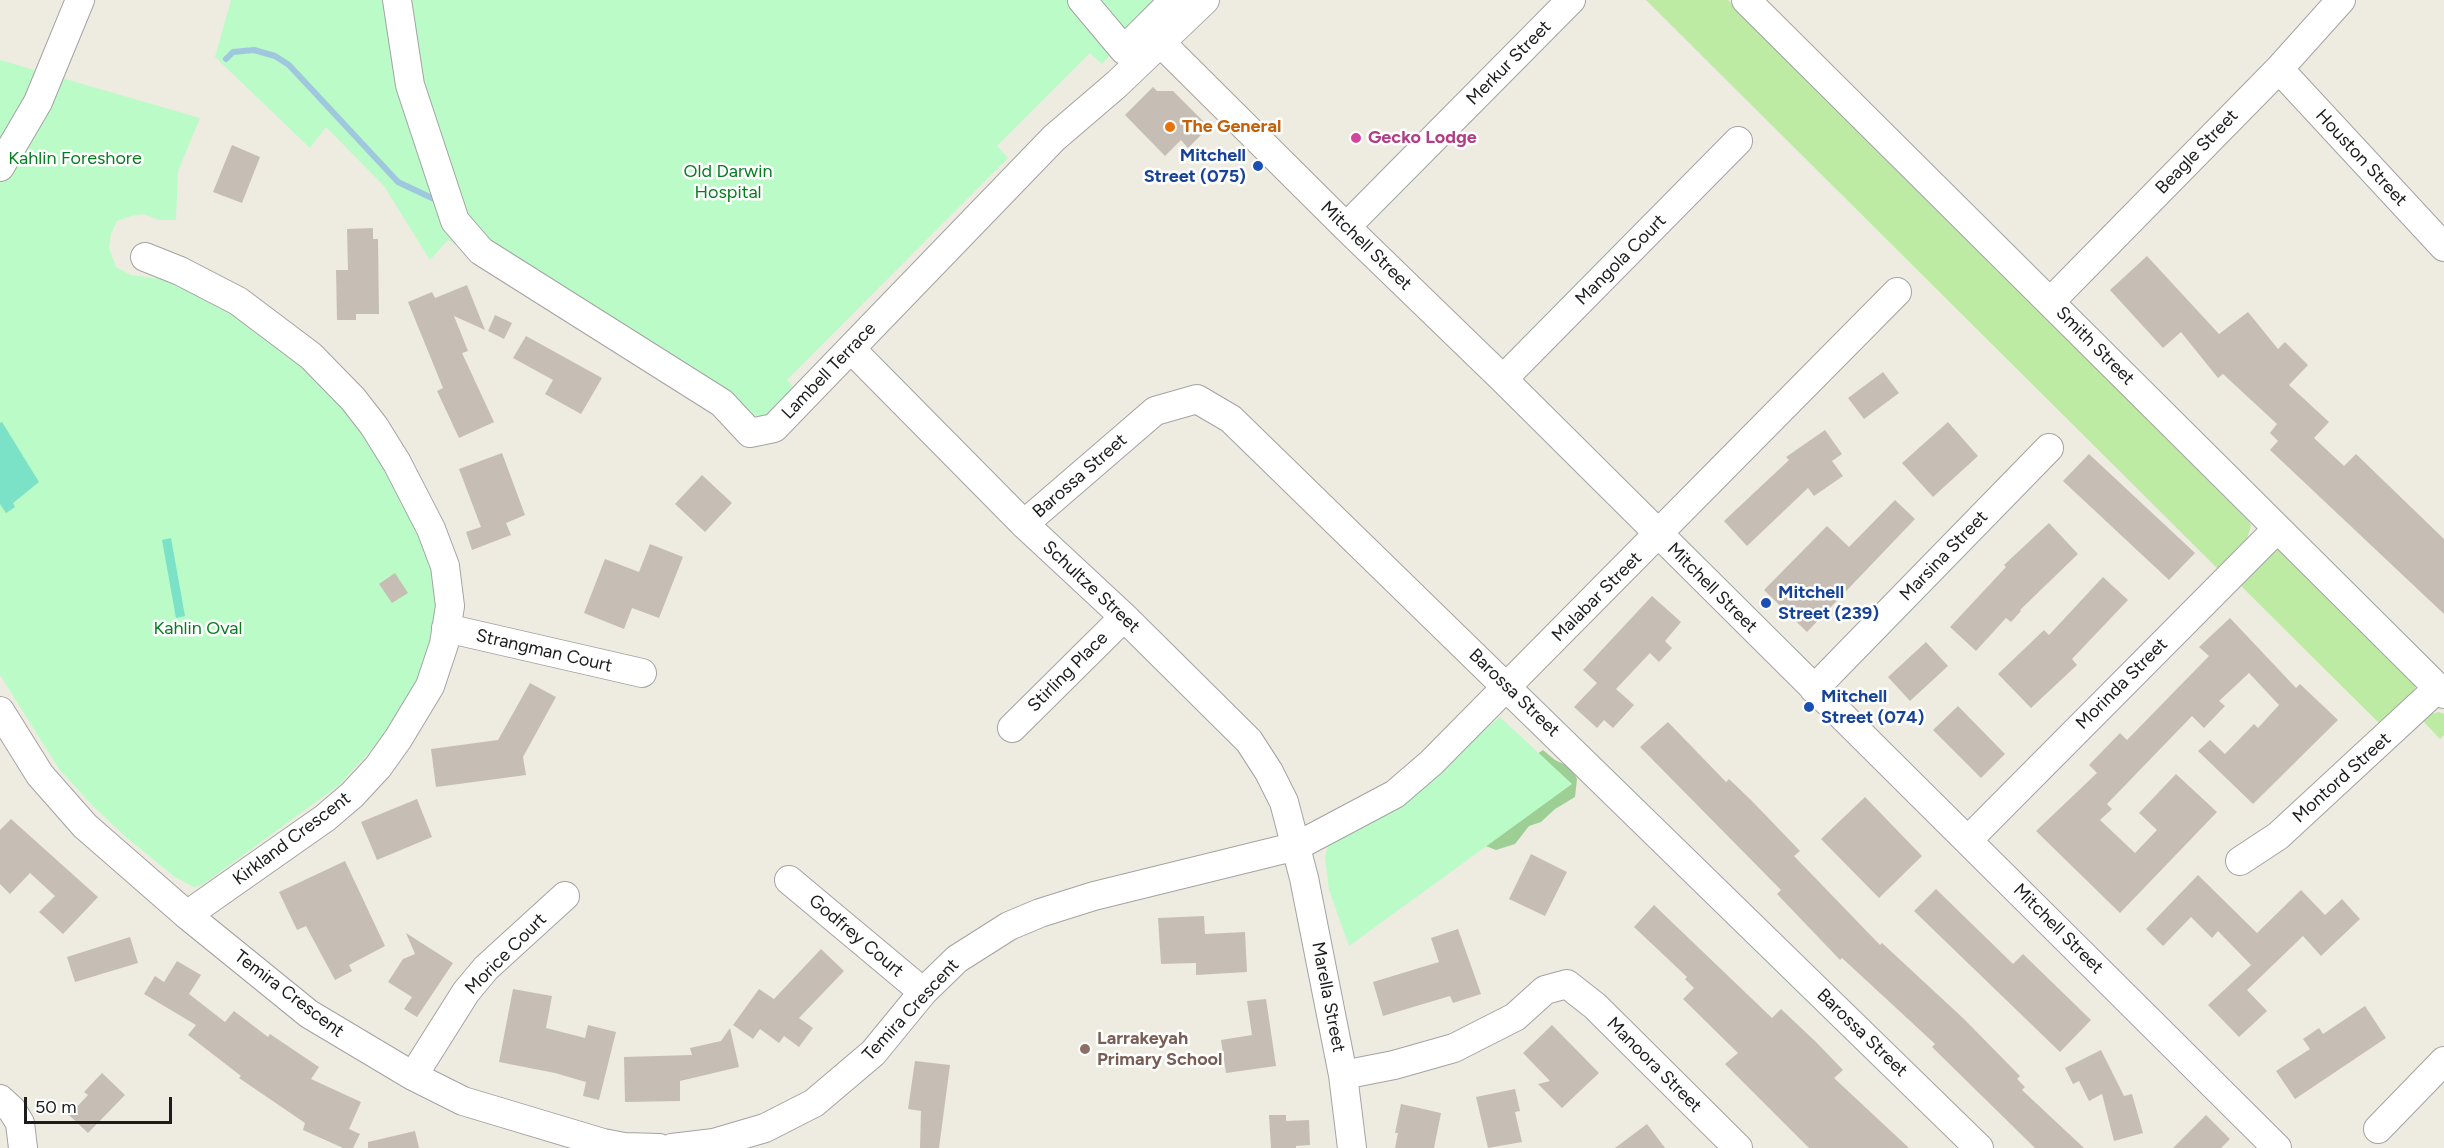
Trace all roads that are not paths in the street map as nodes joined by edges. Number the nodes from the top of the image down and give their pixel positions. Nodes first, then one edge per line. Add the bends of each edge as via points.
1 (80, 0) edge
2 (397, 0) edge
3 (1082, 0) edge
4 (1205, 0) edge
5 (1571, 0) edge
6 (2341, 0) edge
7 (1758, 4) edge
8 (1158, 17) edge
9 (1124, 50) junction
10 (2278, 69) junction
11 (1054, 138) junction
12 (1738, 141) dead end
13 (0, 167) edge
14 (1346, 227) junction
15 (2444, 247) edge
16 (144, 257) dead end
17 (1897, 292) dead end
18 (2051, 301) junction
19 (851, 349) junction
20 (1503, 380) junction
21 (2049, 448) dead end
22 (1024, 524) junction
23 (2277, 529) junction
24 (1659, 535) junction
25 (1124, 617) junction
26 (446, 628) junction
27 (642, 674) dead end
28 (1508, 687) junction
29 (1814, 689) junction
30 (2441, 691) edge
31 (0, 711) edge
32 (1012, 728) dead end
33 (1968, 840) junction
34 (1297, 846) junction
35 (2240, 861) dead end
36 (789, 880) dead end
37 (565, 896) dead end
38 (187, 915) junction
39 (923, 992) junction
40 (2444, 1061) edge
41 (1343, 1075) junction
42 (412, 1076) junction
43 (0, 1099) edge
44 (2378, 1129) dead end
45 (23, 1148) edge
46 (659, 1148) edge
47 (672, 1148) edge
48 (1352, 1148) edge
49 (1738, 1148) edge
50 (1979, 1148) edge
51 (2277, 1148) edge

1 - 13 street via 38,102
2 - 19 street, Lambell Terrace via 410,86 455,221 481,251 722,403 750,433 774,428
3 - 9 street
4 - 8 street, Lambell Terrace
5 - 14 street, Merkur Street
6 - 10 street, Beagle Street
7 - 18 street, Smith Street
8 - 9 street, Lambell Terrace
8 - 11 street, Lambell Terrace via 1117,84
8 - 14 street, Mitchell Street
9 - 11 street, Lambell Terrace
10 - 15 street, Houston Street
10 - 18 street, Beagle Street
11 - 19 street, Lambell Terrace
12 - 20 street, Mangola Court
14 - 20 street, Mitchell Street
16 - 26 street, Kirkland Crescent via 238,301 311,356 353,399 398,462 431,529 445,566 450,606
17 - 24 street, Malabar Street
18 - 23 street, Smith Street
19 - 22 street, Schultze Street
20 - 24 street, Mitchell Street
21 - 29 street, Marsina Street
22 - 25 street, Schultze Street
22 - 28 street, Barossa Street via 1155,411 1197,399 1231,419
23 - 30 street, Smith Street
23 - 33 street, Morinda Street
24 - 28 street, Malabar Street
24 - 29 street, Mitchell Street
25 - 32 street, Stirling Place
25 - 34 street, Schultze Street via 1249,741 1284,802
26 - 27 street, Strangman Court
26 - 38 street, Kirkland Crescent via 440,659 423,700 366,780 299,838
28 - 34 street, Malabar Street via 1395,794
28 - 50 street, Barossa Street
29 - 33 street, Mitchell Street
30 - 35 street, Montord Street via 2278,836
31 - 38 street, Temira Crescent via 40,775 68,808
33 - 51 street, Mitchell Street
34 - 39 street, Temira Crescent via 1040,912 983,941 957,959
34 - 41 street, Marella Street
36 - 39 street, Godfrey Court
37 - 42 street, Morice Court via 486,968
38 - 42 street, Temira Crescent via 309,1014
39 - 47 street, Temira Crescent via 873,1053 814,1104 765,1128 714,1143
40 - 44 street
41 - 48 street, Marella Street
41 - 49 street, Manoora Street via 1454,1048 1515,1017 1545,990 1567,984 1595,1006
42 - 46 street, Temira Crescent via 463,1101 580,1137 624,1147
43 - 45 street via 20,1124

